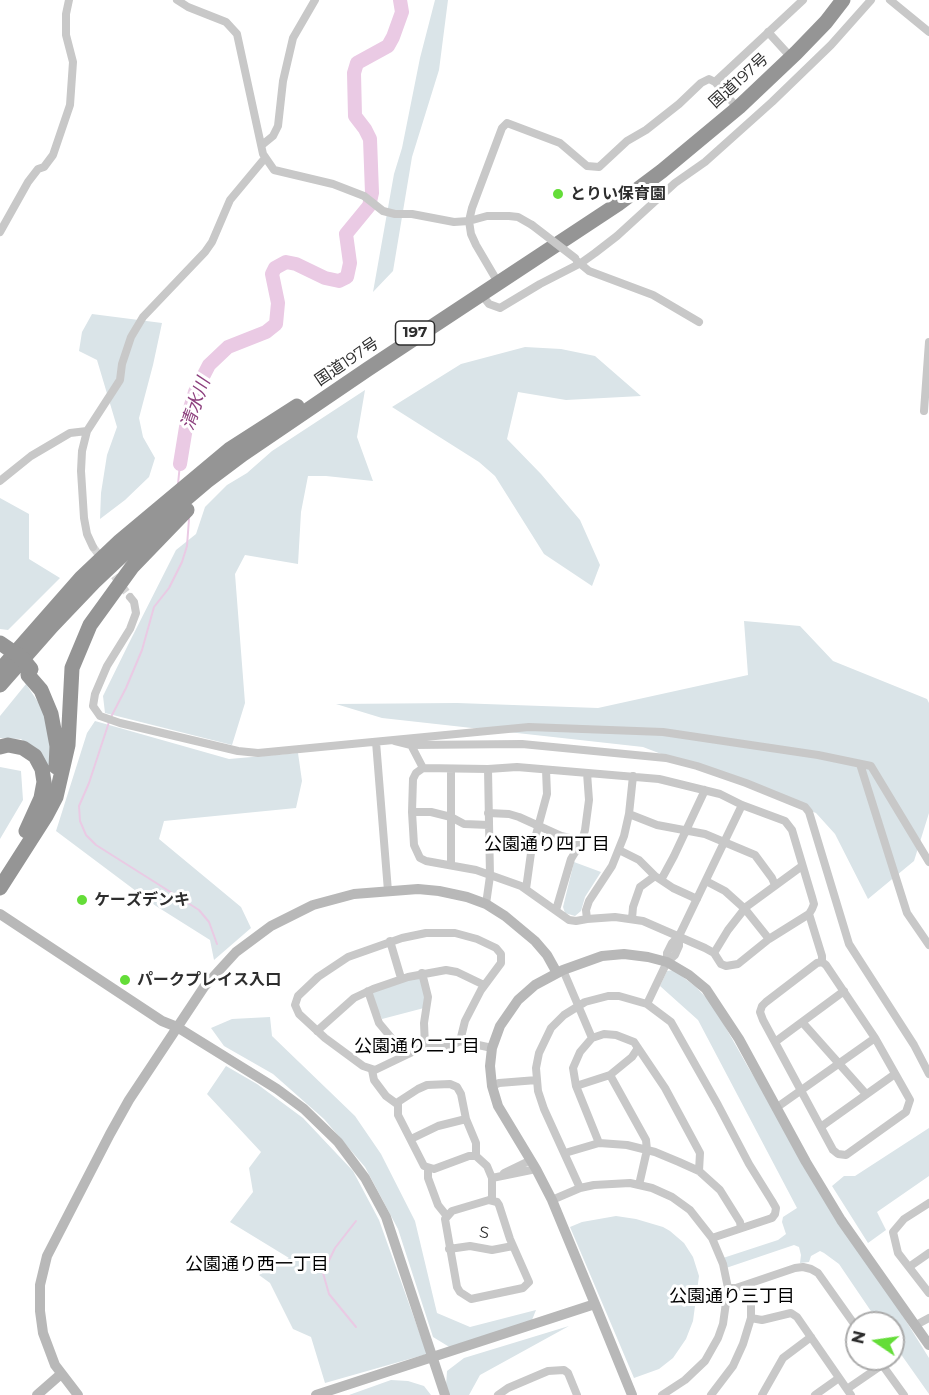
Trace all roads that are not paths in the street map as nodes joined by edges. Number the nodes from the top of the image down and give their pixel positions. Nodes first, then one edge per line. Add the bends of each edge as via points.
1 (69, 0) edge
2 (177, 0) edge
3 (315, 0) edge
4 (803, 0) edge
5 (835, 0) edge
6 (843, 0) edge
7 (871, 0) edge
8 (890, 0) edge
9 (768, 32) junction
10 (929, 32) edge
11 (788, 54) junction
12 (715, 82) junction
13 (735, 105) junction
14 (262, 146) junction
15 (265, 158) junction
16 (470, 221) junction
17 (0, 232) edge
18 (578, 261) junction
19 (496, 279) junction
20 (481, 294) junction
21 (699, 322) dead end
22 (929, 342) edge
23 (924, 411) dead end
24 (285, 426) junction
25 (87, 431) junction
26 (0, 481) edge
27 (93, 547) tunnel mouth
28 (81, 578) junction
29 (130, 597) tunnel mouth
30 (0, 643) edge
31 (0, 650) edge
32 (0, 660) edge
33 (0, 670) edge
34 (30, 672) junction
35 (0, 686) edge
36 (392, 740) junction
37 (376, 742) junction
38 (411, 745) junction
39 (0, 747) edge
40 (65, 756) junction
41 (860, 764) junction
42 (423, 768) junction
43 (451, 769) junction
44 (488, 769) junction
45 (546, 770) junction
46 (587, 773) junction
47 (633, 776) junction
48 (705, 790) junction
49 (742, 805) junction
50 (412, 812) junction
51 (488, 813) junction
52 (630, 814) junction
53 (451, 817) junction
54 (489, 825) junction
55 (540, 826) junction
56 (26, 831) junction
57 (685, 831) junction
58 (582, 841) junction
59 (724, 842) junction
60 (620, 850) junction
61 (929, 862) edge
62 (450, 864) junction
63 (802, 866) junction
64 (0, 871) edge
65 (490, 874) junction
66 (658, 878) junction
67 (706, 881) junction
68 (775, 885) junction
69 (0, 888) edge
70 (526, 889) junction
71 (388, 891) junction
72 (697, 899) junction
73 (486, 904) junction
74 (0, 906) edge
75 (744, 909) junction
76 (556, 910) junction
77 (0, 914) edge
78 (809, 914) junction
79 (587, 919) junction
80 (632, 919) junction
81 (679, 936) junction
82 (769, 939) junction
83 (390, 941) junction
84 (929, 945) edge
85 (714, 953) junction
86 (667, 962) junction
87 (822, 962) junction
88 (560, 972) junction
89 (423, 973) junction
90 (401, 978) junction
91 (484, 985) junction
92 (368, 991) junction
93 (844, 991) junction
94 (647, 1004) junction
95 (578, 1006) junction
96 (802, 1022) junction
97 (177, 1027) junction
98 (317, 1031) junction
99 (592, 1038) junction
100 (875, 1038) junction
101 (460, 1041) junction
102 (775, 1042) junction
103 (425, 1046) junction
104 (492, 1048) junction
105 (638, 1048) junction
106 (402, 1056) junction
107 (839, 1064) junction
108 (372, 1070) junction
109 (895, 1074) junction
110 (929, 1074) edge
111 (610, 1075) junction
112 (537, 1080) junction
113 (492, 1086) junction
114 (576, 1086) junction
115 (802, 1091) junction
116 (866, 1094) junction
117 (398, 1104) junction
118 (776, 1108) junction
119 (466, 1119) junction
120 (822, 1126) junction
121 (411, 1139) junction
122 (599, 1143) junction
123 (647, 1150) junction
124 (565, 1153) junction
125 (476, 1156) junction
126 (534, 1165) junction
127 (428, 1168) junction
128 (699, 1171) junction
129 (492, 1178) junction
130 (639, 1185) junction
131 (580, 1188) junction
132 (492, 1200) junction
133 (552, 1200) junction
134 (929, 1203) edge
135 (446, 1215) junction
136 (741, 1228) junction
137 (712, 1238) junction
138 (513, 1246) junction
139 (449, 1249) junction
140 (929, 1253) edge
141 (909, 1267) junction
142 (751, 1283) junction
143 (728, 1288) junction
144 (929, 1293) edge
145 (595, 1304) junction
146 (845, 1311) edge
147 (751, 1318) junction
148 (929, 1318) edge
149 (916, 1325) junction
150 (811, 1337) junction
151 (929, 1345) edge
152 (432, 1357) junction
153 (871, 1371) edge
154 (887, 1371) edge
155 (61, 1374) junction
156 (839, 1378) junction
157 (849, 1392) edge
158 (37, 1395) edge
159 (78, 1395) edge
160 (316, 1395) edge
161 (445, 1395) edge
162 (498, 1395) edge
163 (577, 1395) edge
164 (632, 1395) edge
165 (663, 1395) edge
166 (711, 1395) edge
167 (762, 1395) edge
168 (815, 1395) edge
169 (904, 1395) edge

1 - 17 street via 66,35 73,63 70,105 53,155 28,182
2 - 14 street via 226,22 237,34
3 - 14 street via 292,38 278,126
4 - 9 street
5 - 11 highway, 国道197号 / 197
6 - 20 highway, 国道197号 / 197 via 780,69 662,171
7 - 18 street via 831,45 705,162 675,183 616,236
8 - 10 street
9 - 11 street
9 - 12 street
11 - 13 highway, 国道197号 / 197
12 - 13 street
12 - 16 street via 709,79 701,83 599,167 587,166 560,143 507,123
13 - 19 highway, 国道197号 / 197 via 627,192
14 - 15 street
15 - 16 street via 273,170 333,184 364,196 383,211
15 - 25 street via 230,200 205,252 143,317 131,337 120,380
16 - 18 street, bridge via 487,216 518,217
16 - 19 street via 471,234
18 - 20 street via 500,308 489,304
18 - 21 street via 589,271 653,295
19 - 28 highway, 国道197号 / 197 via 230,449 144,519
20 - 24 highway, 国道197号 / 197
22 - 23 street
24 - 35 highway, 国道197号 / 197 via 230,464 148,531 94,582
24 - 40 highway via 218,481 166,531 132,567 90,625 72,668
25 - 26 street via 70,434 31,456
25 - 27 street via 81,450 81,471 84,518
28 - 32 highway via 47,608
28 - 33 highway, 国道197号 / 197
29 - 37 street via 136,613 94,694 93,706 100,716 258,753
30 - 34 highway, bridge via 22,658
31 - 34 highway
34 - 40 highway via 44,685 56,710
34 - 56 highway via 51,714 57,756 48,794
36 - 37 street
36 - 38 street
36 - 41 street via 529,727 663,732
37 - 71 street
38 - 42 street
38 - 110 street via 522,744 666,758 736,779 805,807 849,944
39 - 56 highway via 23,747 35,756 42,769 41,798
40 - 69 highway via 56,797
41 - 61 street via 871,766
41 - 84 street via 907,913
42 - 43 street
42 - 50 street via 413,779
43 - 44 street
43 - 53 street
44 - 45 street
44 - 51 street
45 - 46 street
45 - 55 street via 547,795
46 - 47 street
46 - 58 street via 589,800
47 - 48 street
47 - 52 street
48 - 49 street
48 - 57 street
49 - 59 street
49 - 63 street via 785,821 792,830
50 - 53 street
50 - 62 street via 417,854 426,861
51 - 54 street
51 - 55 street via 509,814
52 - 57 street
52 - 60 street
53 - 54 street via 464,824
53 - 62 street
54 - 65 street
55 - 58 street
55 - 70 street
56 - 64 highway
57 - 59 street
57 - 66 street
58 - 76 street via 571,860
59 - 67 street
59 - 68 street via 755,855
60 - 66 street via 639,860
60 - 79 street via 589,901
62 - 65 street
63 - 68 street
63 - 78 street via 814,904
65 - 70 street
65 - 73 street
66 - 72 street
66 - 80 street via 640,887
67 - 72 street
67 - 75 street via 725,891
68 - 75 street
70 - 76 street
71 - 73 street via 440,891
71 - 97 street via 333,899 271,926 213,975
72 - 81 street
73 - 88 street via 536,940
74 - 97 street via 166,1015
75 - 82 street
75 - 85 street
76 - 79 street via 569,920
77 - 97 street via 162,1021
78 - 82 street
78 - 87 street
79 - 80 street
80 - 81 street
81 - 85 street
81 - 86 street via 667,953
82 - 85 street via 733,967 721,964
83 - 90 street
83 - 91 street via 444,933 484,942 499,951 502,960
83 - 98 street via 348,957 298,996 297,1010
86 - 88 street via 624,954 602,956
86 - 94 street
86 - 118 street via 706,989 719,1006
87 - 93 street
87 - 102 street via 762,1006 760,1012
88 - 95 street
88 - 104 street via 535,985 518,1000 503,1019
89 - 90 street
89 - 91 street via 457,972
89 - 103 street via 428,997
90 - 92 street
91 - 101 street via 465,1021
92 - 98 street via 346,1004
92 - 106 street via 379,1023
93 - 96 street
93 - 100 street
94 - 95 street via 608,996
94 - 136 street via 671,1022 776,1208 772,1218
95 - 99 street
95 - 112 street via 551,1028 542,1043
96 - 102 street
96 - 107 street
97 - 152 street via 295,1102 346,1151 386,1217
97 - 155 street via 118,1118 47,1256 40,1285 40,1311 46,1344
98 - 108 street
99 - 105 street via 616,1035 634,1042
99 - 114 street via 573,1068
100 - 107 street
100 - 109 street
101 - 103 street via 451,1046
101 - 104 street
102 - 115 street
103 - 106 street
104 - 113 street
105 - 111 street
105 - 128 street via 665,1088 700,1154
106 - 108 street
107 - 115 street
107 - 116 street
108 - 117 street via 386,1096
109 - 116 street
109 - 120 street via 910,1100 906,1113 852,1153 838,1154 833,1150
111 - 114 street
111 - 123 street via 644,1134
112 - 113 street
112 - 124 street via 544,1109
113 - 126 street via 502,1116
114 - 122 street
115 - 118 street
115 - 120 street
116 - 120 street
117 - 119 street via 423,1087 450,1084 459,1090
117 - 121 street via 398,1115
118 - 149 street via 841,1220
119 - 121 street
119 - 125 street via 476,1143
121 - 127 street
122 - 123 street
122 - 124 street
123 - 128 street
123 - 130 street
124 - 131 street
125 - 127 street
125 - 129 street via 487,1166
126 - 129 street
126 - 133 street
127 - 135 street via 438,1205
128 - 136 street via 720,1190
129 - 132 street
130 - 131 street via 609,1183
130 - 137 street via 672,1197 690,1210
131 - 133 street
132 - 135 street
132 - 138 street via 499,1205
133 - 145 street
134 - 141 street via 904,1219 893,1232 898,1254
135 - 139 street
136 - 137 street
137 - 143 street
138 - 139 street, S via 492,1250 470,1246
138 - 139 street via 528,1284 474,1299 458,1290
140 - 141 street
141 - 144 street
142 - 143 street
142 - 146 street via 795,1268 812,1269
142 - 147 street
143 - 165 street via 723,1324 711,1352 696,1372
145 - 152 street
145 - 164 street
147 - 150 street via 762,1320 791,1312
147 - 166 street via 736,1360
148 - 149 street
149 - 151 street
150 - 156 street
150 - 167 street via 783,1358
152 - 160 street
152 - 161 street
153 - 157 street
154 - 169 street
155 - 158 street
155 - 159 street
156 - 157 street
156 - 168 street
162 - 163 street via 548,1371 564,1370

